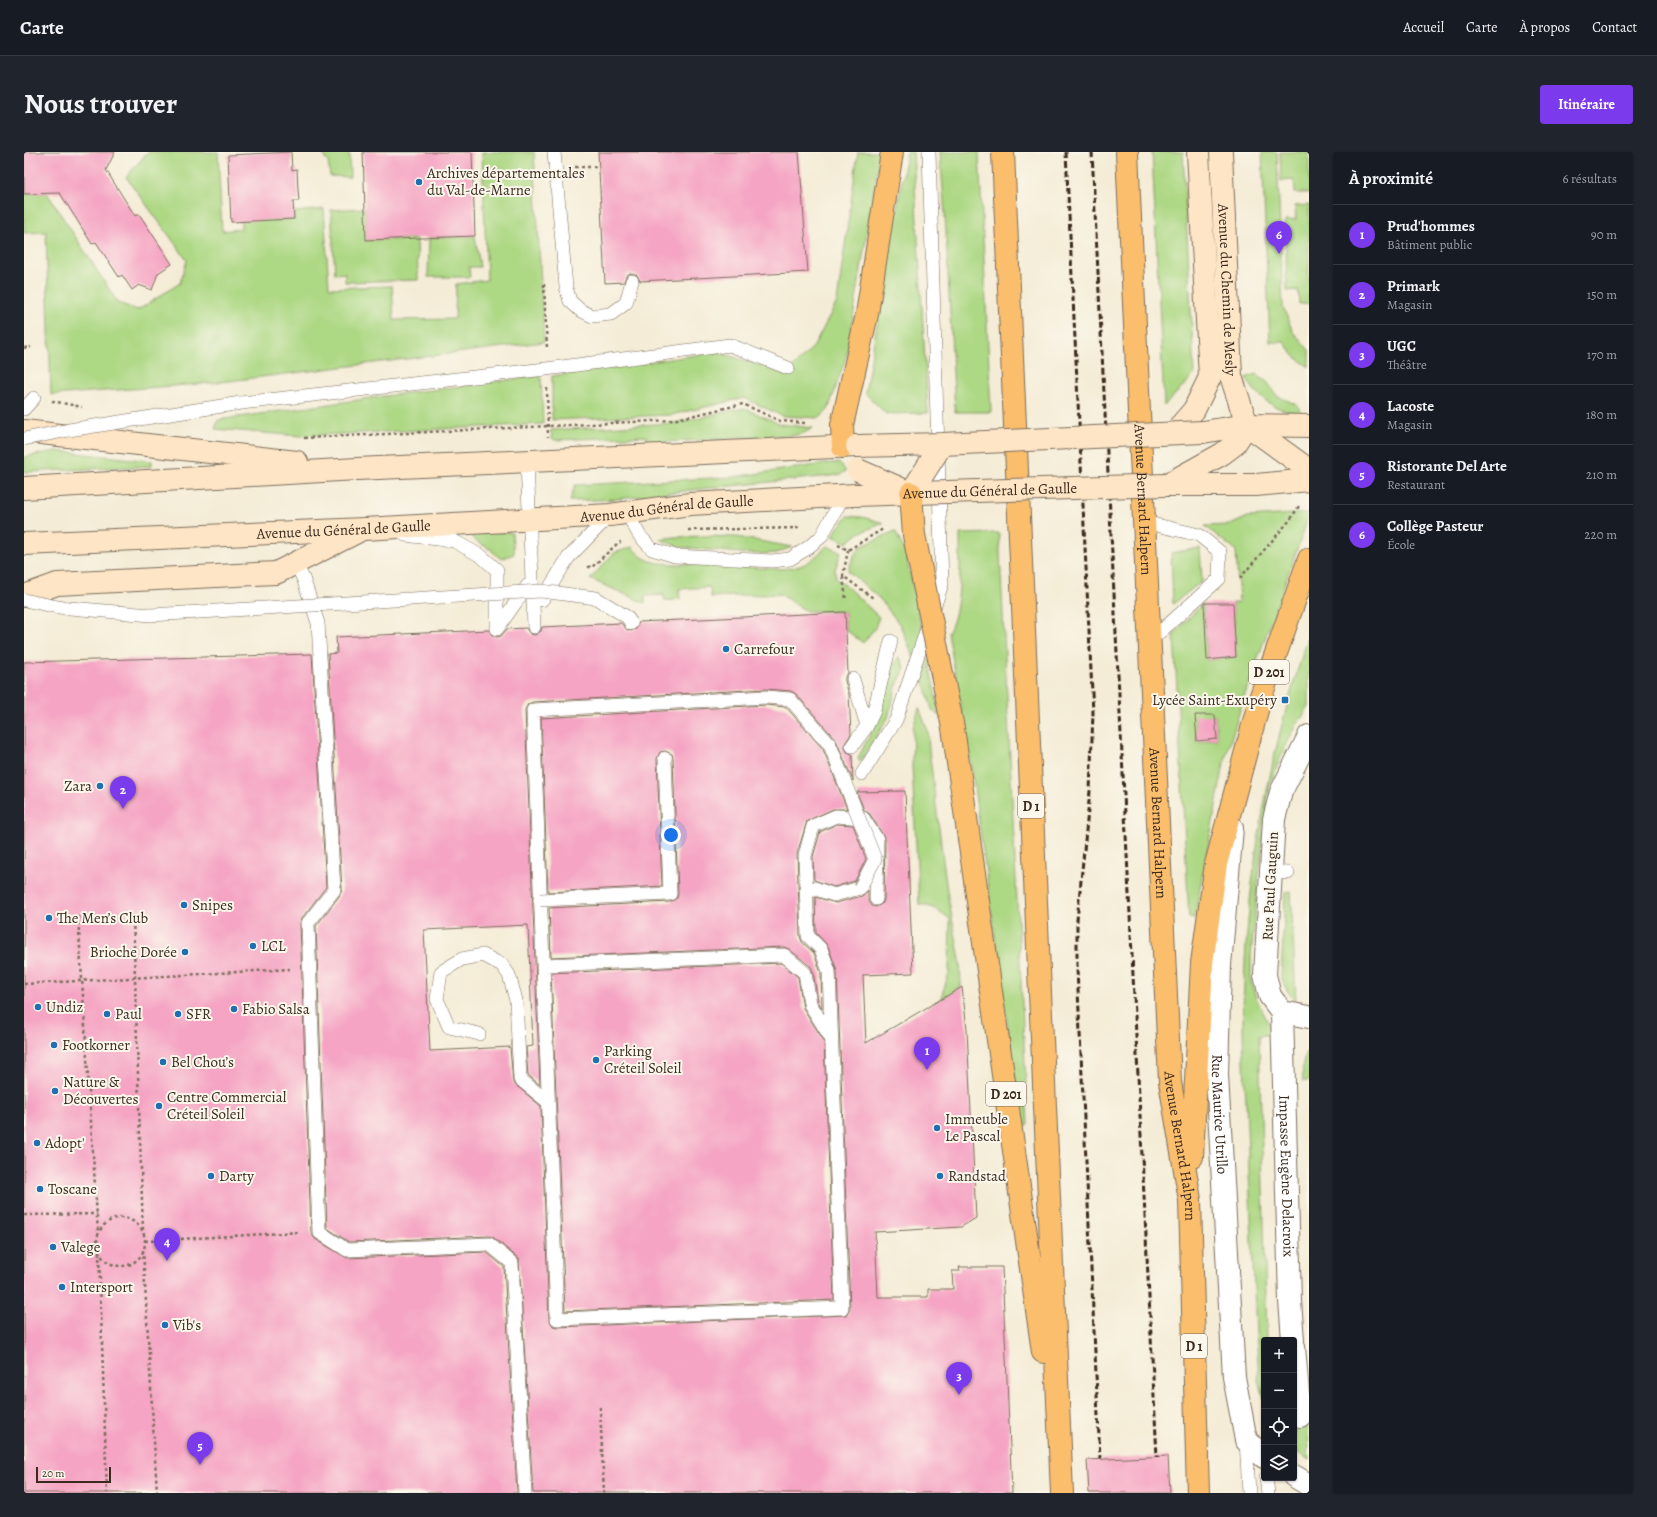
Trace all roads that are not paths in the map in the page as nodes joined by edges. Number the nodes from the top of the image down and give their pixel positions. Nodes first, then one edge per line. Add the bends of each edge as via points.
1 (554, 152) edge
2 (892, 152) edge
3 (929, 152) edge
4 (1003, 152) edge
5 (1127, 152) edge
6 (1198, 152) edge
7 (1221, 152) edge
8 (632, 281) dead end
9 (788, 368) dead end
10 (34, 398) dead end
11 (24, 409) edge
12 (1247, 425) junction
13 (1309, 426) edge
14 (24, 431) edge
15 (1174, 433) junction
16 (24, 439) edge
17 (942, 444) junction
18 (850, 446) junction
19 (526, 462) junction
20 (358, 469) junction
21 (1309, 470) edge
22 (1309, 480) edge
23 (1166, 485) junction
24 (24, 488) edge
25 (911, 493) junction
26 (850, 496) junction
27 (618, 514) junction
28 (530, 519) junction
29 (1144, 522) junction
30 (364, 529) junction
31 (24, 544) edge
32 (1309, 559) edge
33 (295, 563) junction
34 (532, 578) junction
35 (24, 596) edge
36 (24, 600) edge
37 (533, 613) junction
38 (631, 622) dead end
39 (534, 627) dead end
40 (891, 640) dead end
41 (1150, 641) junction
42 (853, 680) dead end
43 (866, 726) junction
44 (1309, 736) edge
45 (852, 746) dead end
46 (665, 759) dead end
47 (862, 774) dead end
48 (1235, 788) junction
49 (814, 888) dead end
50 (876, 899) dead end
51 (540, 900) junction
52 (544, 965) junction
53 (1282, 1012) junction
54 (1309, 1017) edge
55 (480, 1034) dead end
56 (832, 1040) junction
57 (548, 1102) junction
58 (1190, 1200) junction
59 (1293, 1337) edge
60 (1296, 1373) edge
61 (1300, 1416) dead end
62 (1246, 1440) junction
63 (1261, 1454) edge
64 (1060, 1460) junction
65 (1261, 1465) edge
66 (1297, 1478) edge
67 (1266, 1481) edge
68 (1309, 1485) edge
69 (525, 1493) edge
70 (1055, 1493) edge
71 (1062, 1493) edge
72 (1198, 1493) edge
73 (1249, 1493) edge
74 (1268, 1493) edge

1 - 8 lane via 566,287 570,301 592,316 611,314 626,303
2 - 18 highway via 867,314 842,425
3 - 47 lane via 942,584 896,720
4 - 64 highway, D 1
5 - 29 highway, Avenue Bernard Halpern / D 1
6 - 15 main road via 1210,377 1194,410
7 - 12 main road, Avenue du Chemin de Mesly via 1231,376
9 - 16 lane, bridge via 730,345 546,369 241,403
10 - 11 lane
12 - 13 main road
12 - 15 main road, bridge via 1203,432
12 - 21 main road
12 - 23 main road via 1234,445 1222,454
14 - 20 main road
15 - 17 main road, bridge
17 - 18 main road, bridge
17 - 25 main road, bridge
18 - 19 main road
18 - 25 main road, bridge via 858,470
19 - 20 main road
19 - 28 lane
20 - 24 main road
22 - 23 main road, Avenue du Général de Gaulle via 1256,485
23 - 25 main road, Avenue du Général de Gaulle, bridge
25 - 26 main road, Avenue du Général de Gaulle, bridge
25 - 64 highway, D 201, bridge via 914,535 953,728
26 - 27 main road, Avenue du Général de Gaulle via 690,504
26 - 27 lane via 821,537 790,559 772,561 675,556 652,549
27 - 28 main road, Avenue du Général de Gaulle
27 - 37 lane via 568,558
28 - 30 main road, Avenue du Général de Gaulle
28 - 34 lane
29 - 41 highway, Avenue Bernard Halpern / D 1
29 - 41 lane via 1199,535 1220,552 1219,579
30 - 31 main road, Avenue du Général de Gaulle
30 - 33 main road
30 - 34 lane via 454,541 481,556 497,570 497,629
32 - 48 highway, D 201 via 1260,699
33 - 35 main road via 276,573 57,584
33 - 69 lane via 303,578 318,623 334,890 308,923 319,1232 347,1250 489,1244 512,1263
34 - 37 lane
36 - 38 lane, bridge via 58,607 151,615 541,591 596,598 628,617
37 - 39 lane
40 - 43 lane via 874,711
41 - 58 highway, Avenue Bernard Halpern / D 1 via 1170,1082
42 - 43 lane
43 - 45 lane
44 - 53 street, Rue Paul Gauguin via 1281,792 1274,819 1280,873 1265,975 1270,996
46 - 51 lane, bridge via 670,894
48 - 58 highway, D 201 via 1216,864 1202,963
48 - 62 street, Rue Maurice Utrillo via 1220,965 1217,1075 1234,1376
49 - 51 lane, bridge via 834,895 860,888 875,859 830,745 790,699 758,698 533,710
50 - 56 lane via 877,839 863,818 836,816 813,826 805,856 806,918 808,936 821,950 830,971
51 - 52 lane
52 - 56 lane via 784,954 805,972 810,1004
52 - 57 lane
53 - 54 street
53 - 59 street, Impasse Eugène Delacroix
55 - 57 lane via 449,1026 437,999 441,972 462,959 482,955 502,965 509,975 516,1000 520,1079
56 - 57 lane via 842,1308 557,1319
58 - 72 highway, Avenue Bernard Halpern / D 1
60 - 61 street
62 - 63 street
62 - 65 lane
62 - 73 lane
64 - 70 lane
64 - 71 highway, D 1
66 - 68 street
67 - 74 lane

